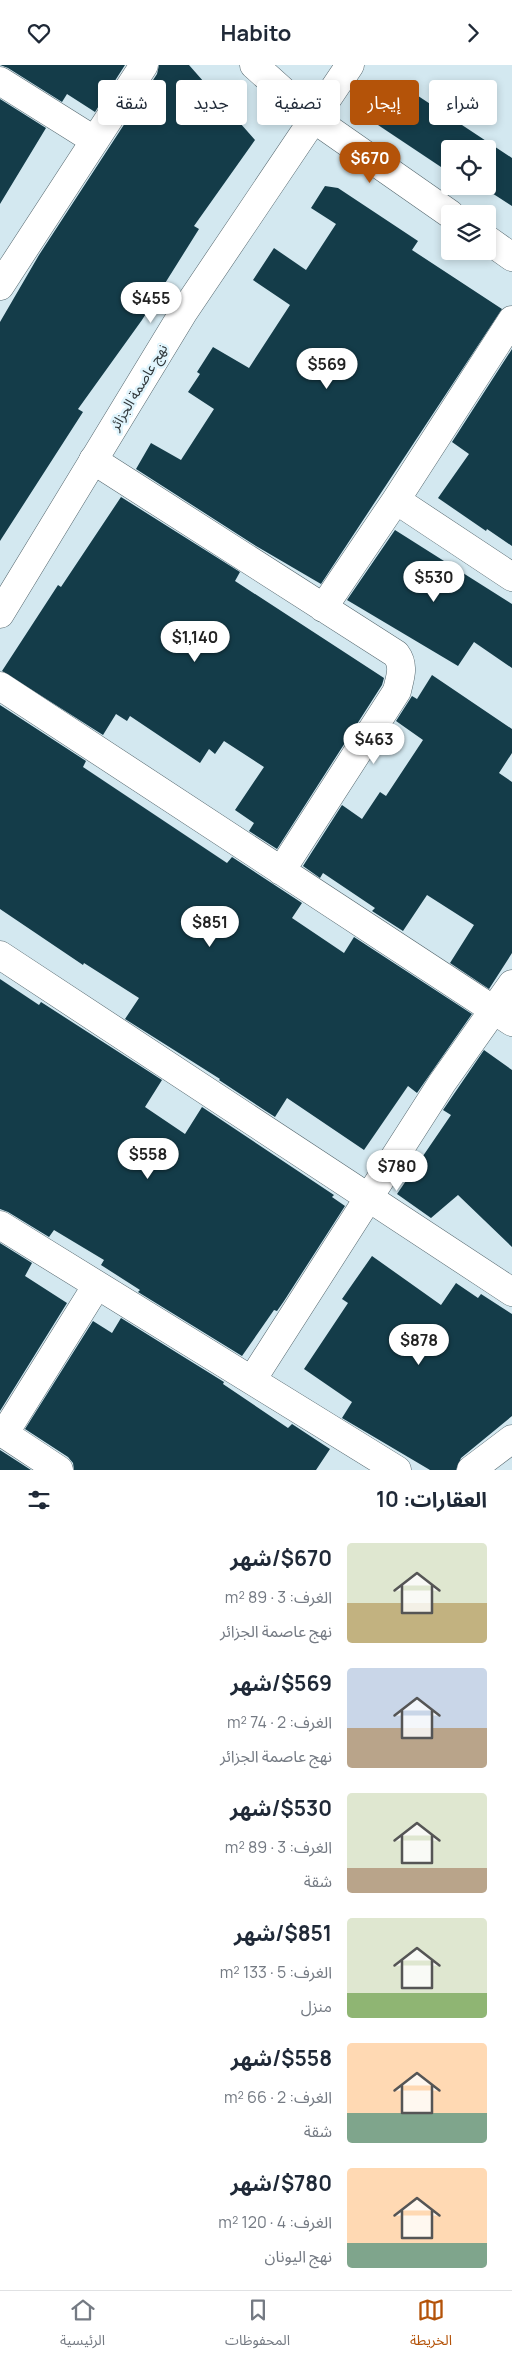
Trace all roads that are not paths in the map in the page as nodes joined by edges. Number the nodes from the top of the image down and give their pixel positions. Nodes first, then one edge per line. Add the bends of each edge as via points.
1 (144, 65) edge
2 (254, 65) edge
3 (350, 65) edge
4 (271, 80) edge
5 (340, 80) edge
6 (0, 81) edge
7 (310, 125) edge
8 (323, 125) edge
9 (94, 140) junction
10 (441, 208) edge
11 (496, 246) edge
12 (512, 257) edge
13 (0, 286) edge
14 (512, 320) edge
15 (93, 460) junction
16 (396, 500) junction
17 (512, 577) edge
18 (323, 607) junction
19 (0, 614) edge
20 (0, 686) edge
21 (281, 871) junction
22 (0, 955) edge
23 (512, 984) edge
24 (503, 1016) edge
25 (369, 1197) junction
26 (0, 1225) edge
27 (97, 1285) junction
28 (512, 1292) edge
29 (252, 1380) junction
30 (2, 1432) edge
31 (512, 1439) edge
32 (59, 1470) edge
33 (397, 1470) edge
34 (471, 1470) edge

1 - 9 street
2 - 4 street
3 - 5 street, نهج عاصمة الجزائر
6 - 9 street
7 - 15 street, نهج عاصمة الجزائر via 183,313
8 - 10 street
9 - 13 street
11 - 12 street
14 - 16 street
15 - 18 street
15 - 19 street, نهج عاصمة الجزائر
16 - 17 street
16 - 18 street
18 - 21 street via 396,653 401,661 401,673 397,691
20 - 21 street
21 - 24 street
22 - 25 street
23 - 24 street
24 - 25 street via 442,1083
25 - 28 street
25 - 29 street
26 - 27 street
27 - 29 street
27 - 30 street
29 - 33 street
30 - 32 street
31 - 34 street

